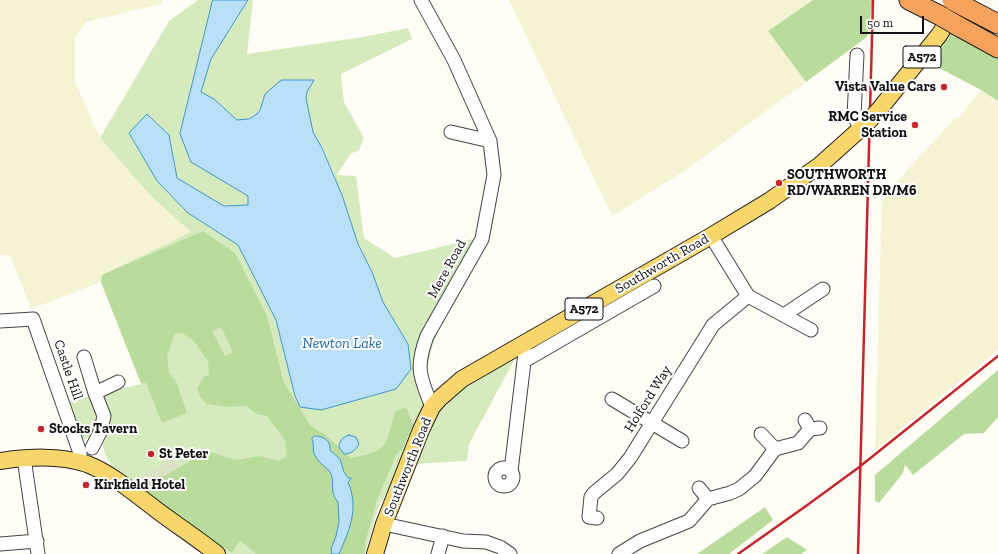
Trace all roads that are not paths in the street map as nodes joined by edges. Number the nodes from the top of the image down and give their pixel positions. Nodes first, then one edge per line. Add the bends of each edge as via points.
1 (421, 0) edge
2 (909, 0) edge
3 (952, 0) edge
4 (965, 4) edge
5 (998, 24) edge
6 (998, 48) edge
7 (857, 55) dead end
8 (864, 126) junction
9 (449, 130) dead end
10 (490, 140) junction
11 (711, 236) junction
12 (823, 289) dead end
13 (653, 290) dead end
14 (748, 296) junction
15 (784, 315) junction
16 (0, 321) edge
17 (811, 330) dead end
18 (527, 341) junction
19 (84, 356) dead end
20 (524, 361) junction
21 (118, 382) dead end
22 (95, 392) junction
23 (612, 399) dead end
24 (432, 407) junction
25 (652, 423) junction
26 (812, 426) dead end
27 (759, 432) dead end
28 (682, 441) dead end
29 (775, 449) junction
30 (88, 452) junction
31 (24, 458) junction
32 (0, 460) edge
33 (511, 471) dead end
34 (699, 488) dead end
35 (708, 499) junction
36 (597, 518) dead end
37 (384, 524) junction
38 (442, 536) junction
39 (37, 541) junction
40 (0, 544) edge
41 (38, 554) edge
42 (217, 554) edge
43 (375, 554) edge
44 (438, 554) edge
45 (510, 554) edge
46 (619, 554) edge

1 - 10 street, Mere Road via 454,60
2 - 6 highway, bridge
3 - 4 highway, bridge
4 - 5 highway
4 - 8 main road, Southworth Road / A572, bridge
7 - 8 street via 854,116
8 - 11 main road, Southworth Road / A572 via 820,165 769,201
9 - 10 street
10 - 24 street, Mere Road via 494,175 482,239 427,336 421,352 420,374
11 - 14 street
11 - 18 main road, Southworth Road / A572
12 - 15 street
13 - 20 street
14 - 15 street
14 - 25 street, Holford Way via 713,326
15 - 17 street
16 - 30 street, Castle Hill via 33,319
18 - 20 street
18 - 24 main road, Southworth Road / A572 via 462,379
19 - 22 street
20 - 33 street
21 - 22 street
22 - 30 street via 104,416 97,440
23 - 25 street
24 - 37 main road, Southworth Road / A572
25 - 28 street
25 - 36 street, Holford Way via 617,474 591,497 589,517
26 - 29 street via 798,442
27 - 29 street
29 - 35 street via 746,484 730,493
30 - 31 main road
30 - 42 main road via 93,467
31 - 32 main road
31 - 39 street
34 - 35 street
35 - 46 street via 692,525 640,541
37 - 38 street
37 - 43 main road, Southworth Road / A572
38 - 44 street
38 - 45 street via 463,541 486,542
39 - 40 street
39 - 41 street

